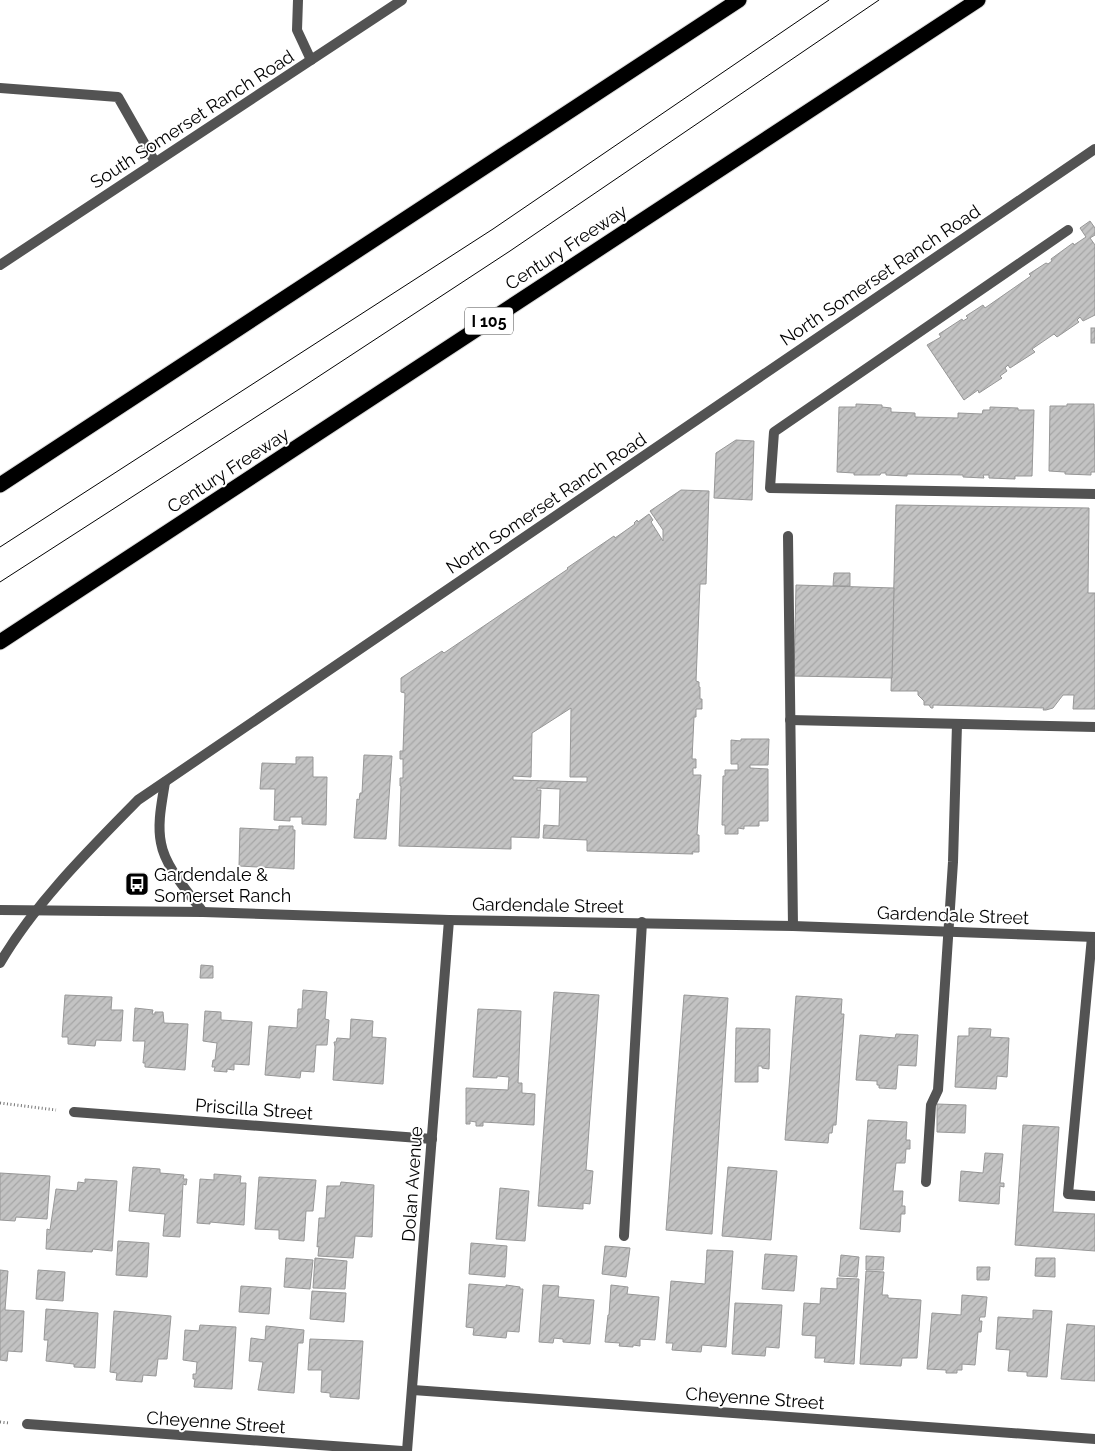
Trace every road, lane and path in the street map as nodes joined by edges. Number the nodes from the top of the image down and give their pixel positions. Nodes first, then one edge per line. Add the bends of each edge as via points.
1 (298, 0) edge
2 (402, 0) edge
3 (739, 0) edge
4 (978, 0) edge
5 (311, 60) junction
6 (0, 88) edge
7 (1095, 149) edge
8 (155, 162) junction
9 (1068, 230) dead end
10 (0, 265) edge
11 (0, 485) edge
12 (1095, 494) edge
13 (788, 536) dead end
14 (0, 642) edge
15 (790, 720) junction
16 (957, 724) junction
17 (1095, 727) edge
18 (165, 782) junction
19 (0, 910) edge
20 (37, 910) junction
21 (203, 912) junction
22 (449, 920) junction
23 (642, 922) junction
24 (793, 926) junction
25 (948, 932) junction
26 (1093, 937) edge
27 (0, 963) edge
28 (0, 1103) edge
29 (74, 1112) joint
30 (432, 1139) junction
31 (926, 1182) dead end
32 (1095, 1196) edge
33 (624, 1236) dead end
34 (413, 1390) junction
35 (27, 1424) dead end
36 (1095, 1439) edge
37 (402, 1451) edge
38 (407, 1451) edge

1 - 5 street via 297,30
2 - 5 street, South Somerset Ranch Road
3 - 11 highway
4 - 14 highway, Century Freeway / I 105
5 - 8 street, South Somerset Ranch Road
6 - 8 street via 118,96
7 - 18 street, North Somerset Ranch Road
8 - 10 street, South Somerset Ranch Road
9 - 12 street via 774,432 770,488
13 - 15 street
15 - 16 street
15 - 24 street
16 - 17 street
16 - 25 street
18 - 20 street, North Somerset Ranch Road via 138,800 82,856
18 - 21 street via 161,844 167,860
19 - 20 street, Gardendale Street
20 - 21 street, Gardendale Street
20 - 27 street, North Somerset Ranch Road
21 - 22 street, Gardendale Street
22 - 23 street, Gardendale Street
22 - 30 street, Dolan Avenue
23 - 24 street, Gardendale Street
23 - 33 street
24 - 25 street, Gardendale Street
25 - 26 street, Gardendale Street
25 - 31 street via 938,1090 931,1105
26 - 32 street via 1068,1194
28 - 29 path
29 - 30 street, Priscilla Street
30 - 34 street, Dolan Avenue
34 - 36 street, Cheyenne Street
34 - 38 street, Dolan Avenue
35 - 37 street, Cheyenne Street

